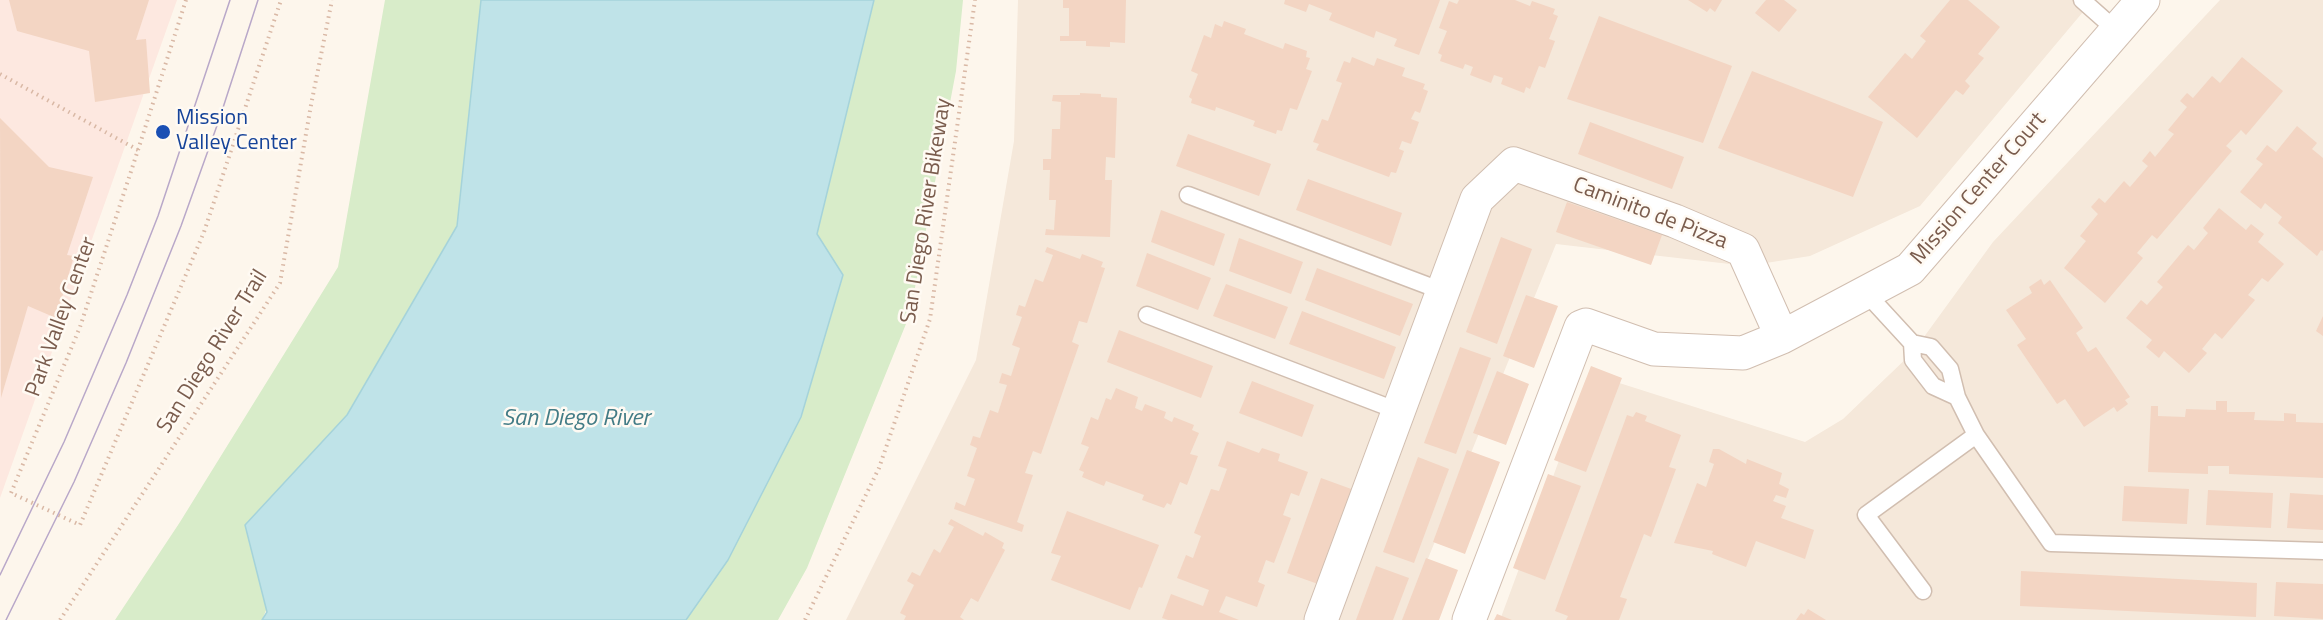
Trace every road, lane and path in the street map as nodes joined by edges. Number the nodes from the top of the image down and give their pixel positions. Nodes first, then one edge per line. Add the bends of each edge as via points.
1 (186, 0) edge
2 (281, 0) edge
3 (332, 0) edge
4 (975, 0) edge
5 (2082, 0) edge
6 (2143, 0) edge
7 (2117, 31) junction
8 (0, 74) edge
9 (138, 150) junction
10 (1188, 195) dead end
11 (1442, 291) junction
12 (1866, 293) junction
13 (1146, 315) dead end
14 (1782, 337) junction
15 (1912, 343) junction
16 (1957, 397) junction
17 (1398, 411) junction
18 (1976, 435) junction
19 (2323, 551) edge
20 (1923, 591) dead end
21 (60, 620) edge
22 (805, 620) edge
23 (1321, 620) edge
24 (1469, 620) edge

1 - 9 path, Park Valley Center
2 - 9 path, Park Valley Center via 204,232 80,525 10,493 80,327
3 - 21 path, San Diego River Trail via 280,283
4 - 22 path, San Diego River Bikeway via 930,319 879,468
5 - 7 lane
6 - 7 street, Mission Center Court
7 - 12 street, Mission Center Court via 1910,269
8 - 9 path
10 - 11 lane
11 - 14 street, Caminito de Pizza via 1477,199 1514,164 1675,221 1743,250
11 - 17 street, Caminito de Pizza
12 - 14 street, Mission Center Court
12 - 15 lane
13 - 17 lane
14 - 24 street via 1743,353 1654,349 1586,325 1581,327
15 - 16 lane via 1912,360 1933,386
15 - 16 lane via 1931,346 1950,369
16 - 18 lane
17 - 23 street, Caminito de Pizza
18 - 19 lane via 2050,543
18 - 20 lane via 1866,514

